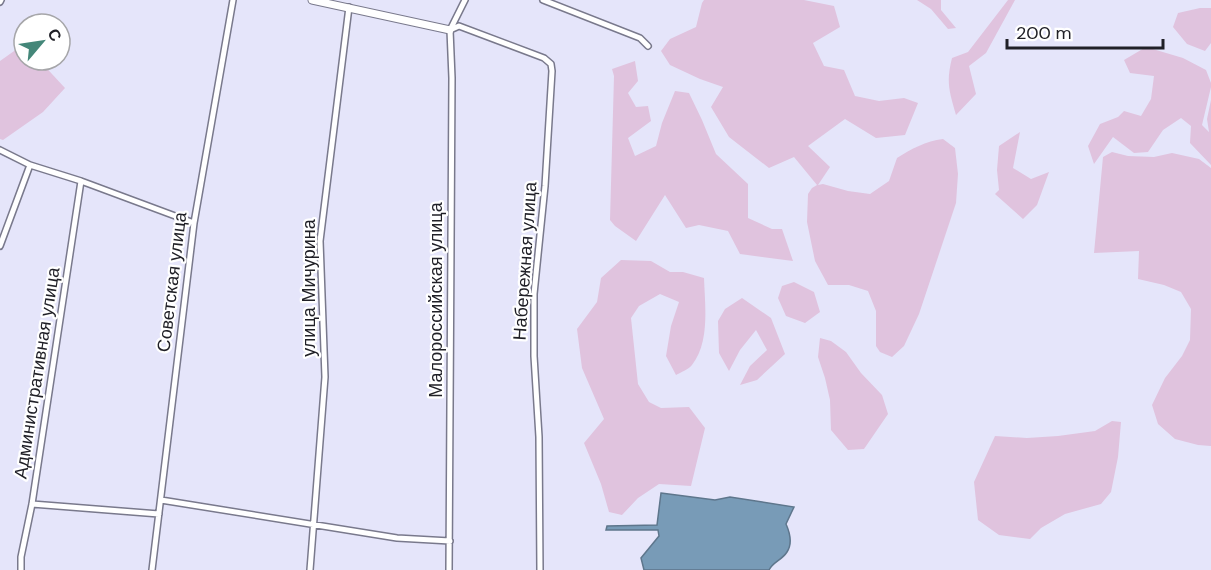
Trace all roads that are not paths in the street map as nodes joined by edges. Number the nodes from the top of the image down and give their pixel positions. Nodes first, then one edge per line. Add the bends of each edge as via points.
1 (233, 0) edge
2 (312, 0) edge
3 (465, 0) edge
4 (543, 0) edge
5 (349, 7) junction
6 (450, 30) junction
7 (648, 46) dead end
8 (0, 150) edge
9 (30, 165) junction
10 (81, 181) junction
11 (194, 223) junction
12 (0, 246) edge
13 (161, 500) junction
14 (32, 504) junction
15 (159, 514) junction
16 (314, 526) junction
17 (450, 541) junction
18 (21, 570) edge
19 (152, 570) edge
20 (310, 570) edge
21 (450, 570) edge
22 (540, 570) edge

1 - 11 street, Советская улица
2 - 5 street
3 - 6 street
4 - 7 street via 640,38
5 - 6 street
5 - 16 street, улица Мичурина via 320,241 325,377
6 - 17 street, Малороссийская улица
6 - 22 street, Набережная улица via 459,26 486,35 551,64 545,186 534,294
8 - 9 street
9 - 10 street
9 - 12 street
10 - 11 street
10 - 14 street, Административная улица
11 - 13 street, Советская улица
13 - 15 street, Советская улица
13 - 16 street
14 - 15 street
14 - 18 street, Административная улица
15 - 19 street, Советская улица
16 - 17 street
16 - 20 street, улица Мичурина
17 - 21 street, Малороссийская улица

